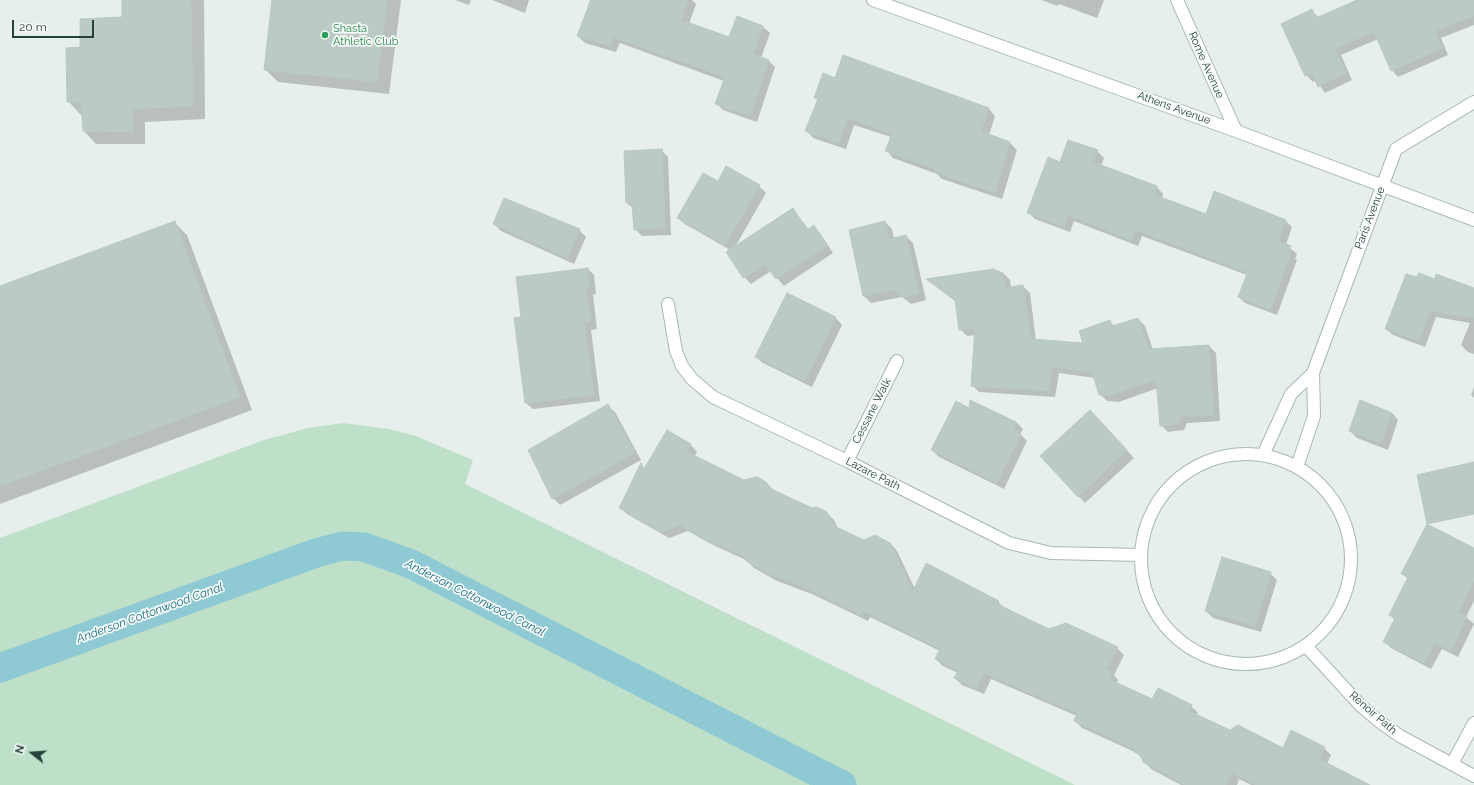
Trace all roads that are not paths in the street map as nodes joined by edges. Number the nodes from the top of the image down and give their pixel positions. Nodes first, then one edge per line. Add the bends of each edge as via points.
1 (873, 0) edge
2 (1177, 0) edge
3 (1474, 102) edge
4 (1236, 131) junction
5 (1383, 185) junction
6 (1474, 220) edge
7 (668, 304) dead end
8 (897, 361) dead end
9 (1313, 373) junction
10 (1263, 455) junction
11 (847, 461) junction
12 (1297, 467) junction
13 (1141, 555) junction
14 (1306, 646) junction
15 (1474, 723) edge
16 (1452, 764) junction
17 (1474, 776) edge

1 - 4 street, Athens Avenue
2 - 4 street, Rome Avenue
3 - 5 street, Paris Avenue via 1396,149
4 - 5 street, Athens Avenue
5 - 6 street, Athens Avenue
5 - 9 street, Paris Avenue
7 - 11 street, Lazare Path via 676,351 682,366 703,389 713,397
8 - 11 street, Cessane Walk
9 - 10 street, Paris Avenue via 1291,394
9 - 12 street, Paris Avenue via 1314,416
10 - 12 street
10 - 13 street via 1228,456 1205,463 1184,474 1167,490 1153,510 1145,532
11 - 13 street, Lazare Path via 1009,543 1051,553
12 - 14 street via 1316,481 1332,498 1343,519 1350,542 1351,566 1346,589 1337,611 1324,630
13 - 14 street via 1144,584 1154,612 1172,635 1196,652 1223,662 1251,665 1280,659
14 - 16 street, Renoir Path via 1361,706 1380,722 1400,736
15 - 16 street
16 - 17 street, Renoir Path

